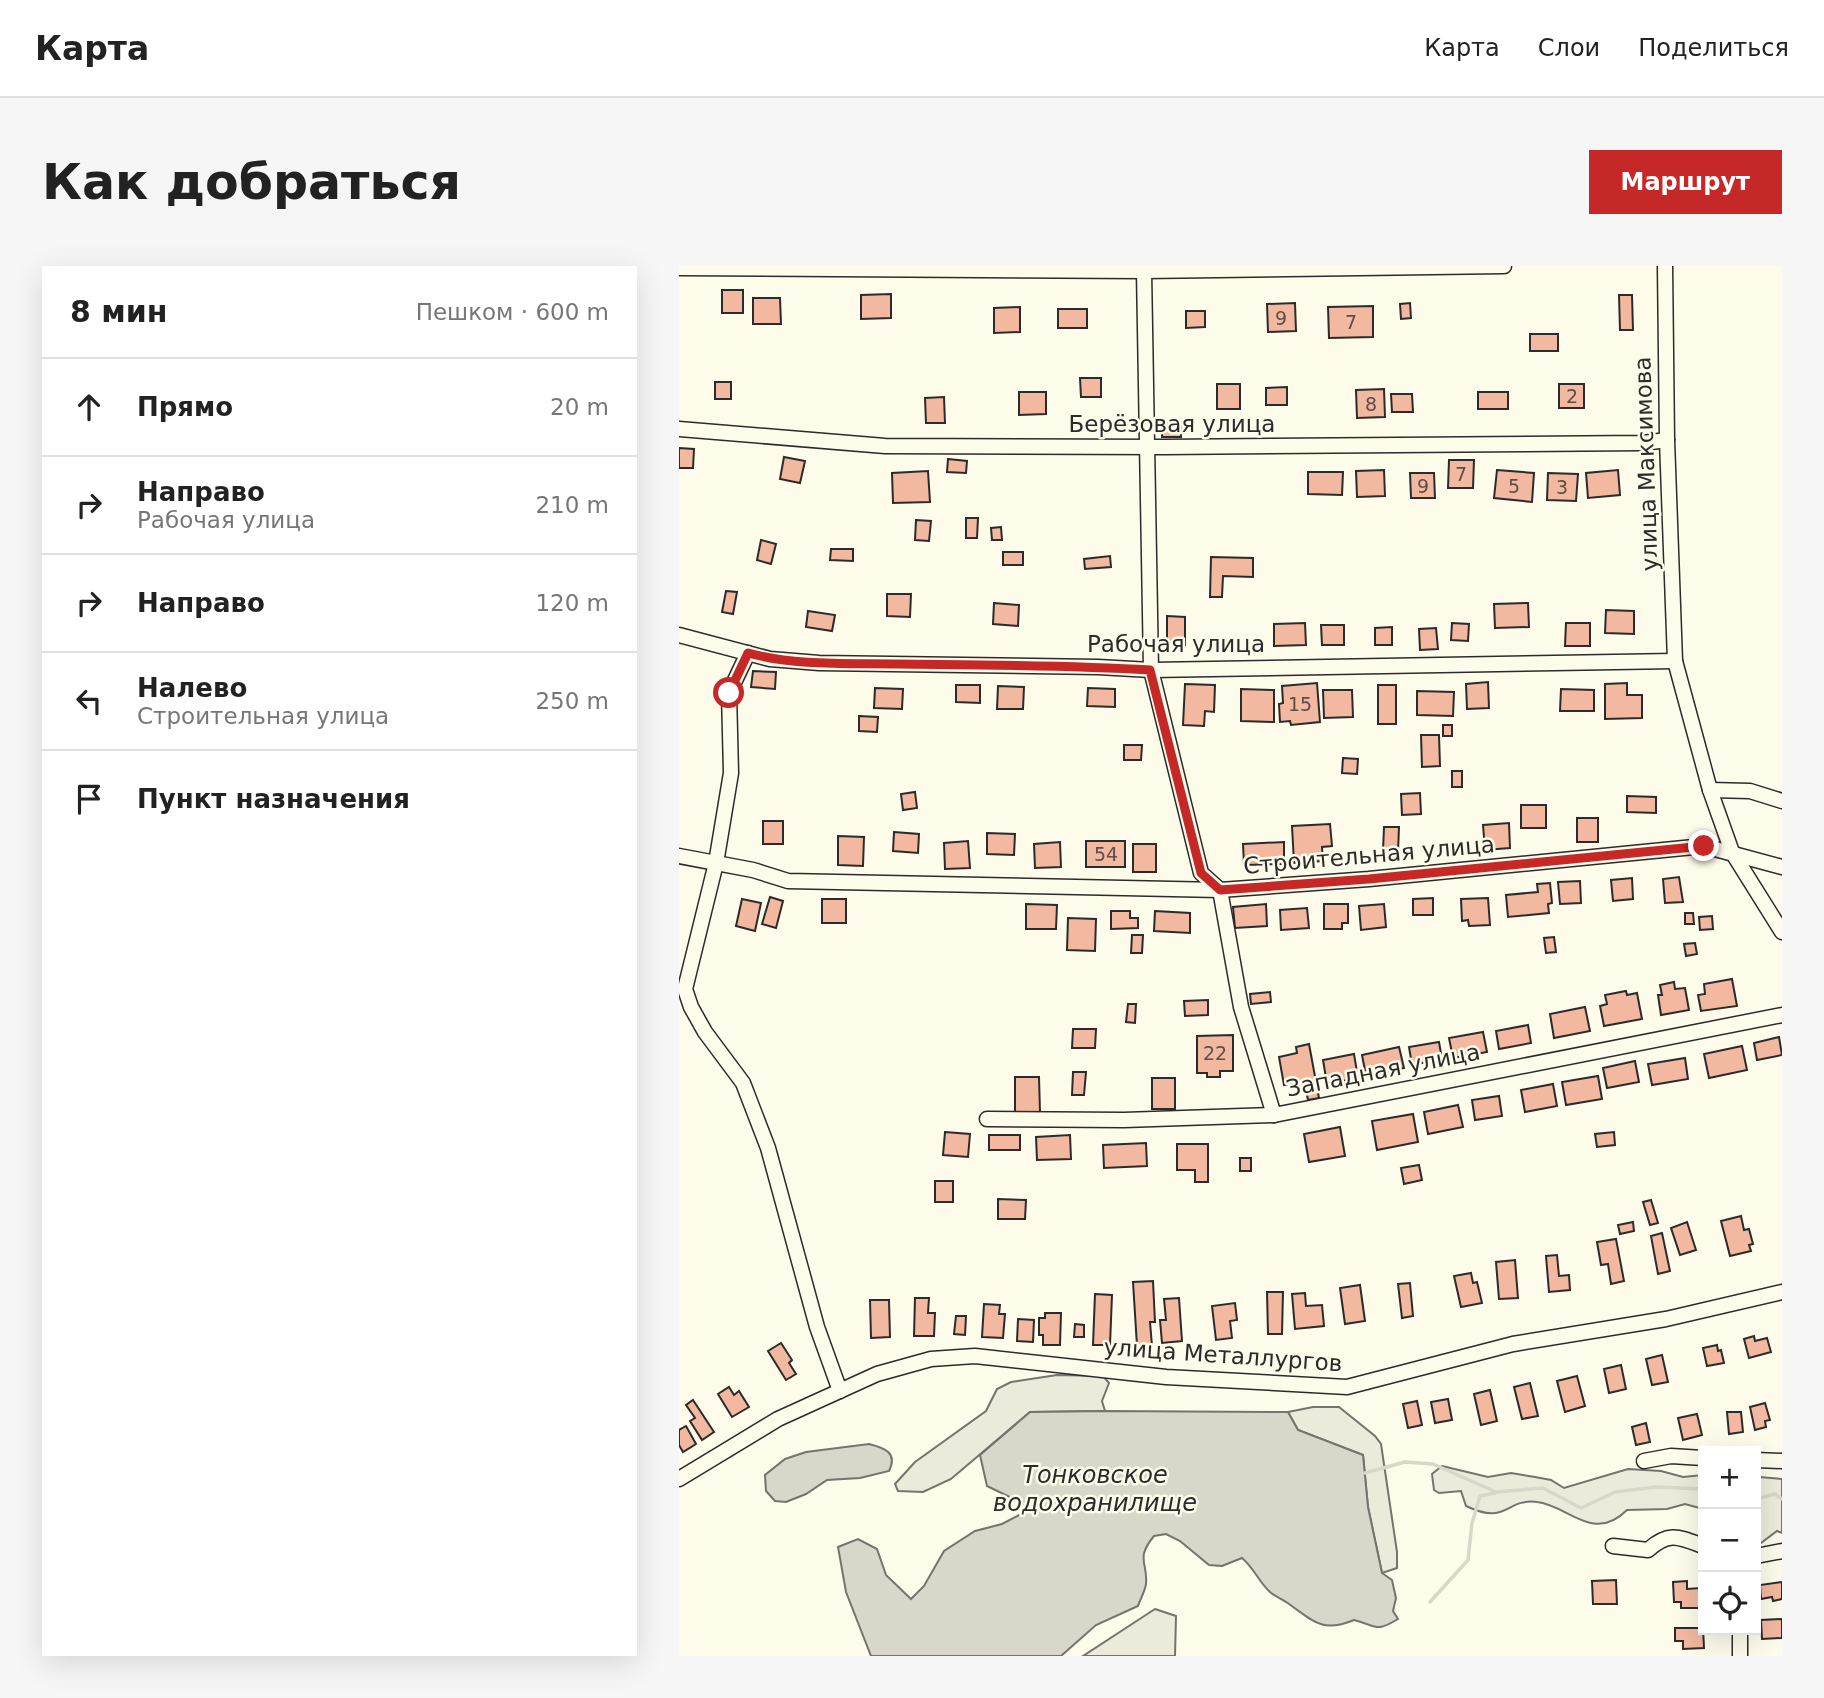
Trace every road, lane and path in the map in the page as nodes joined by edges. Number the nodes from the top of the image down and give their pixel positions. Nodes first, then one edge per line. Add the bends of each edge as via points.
1 (1504, 266) edge
2 (1665, 266) edge
3 (679, 268) edge
4 (1144, 271) junction
5 (679, 429) edge
6 (1667, 440) junction
7 (1146, 447) junction
8 (679, 635) edge
9 (748, 653) junction
10 (1675, 661) junction
11 (1150, 670) junction
12 (1710, 790) junction
13 (1782, 801) edge
14 (1732, 852) junction
15 (679, 856) edge
16 (716, 863) junction
17 (1782, 867) edge
18 (1220, 890) junction
19 (1782, 932) edge
20 (1782, 1014) edge
21 (1274, 1115) junction
22 (987, 1119) dead end
23 (1782, 1292) edge
24 (840, 1391) junction
25 (1698, 1458) edge
26 (1761, 1460) edge
27 (1644, 1461) dead end
28 (1782, 1461) edge
29 (679, 1479) edge
30 (1698, 1544) edge
31 (1613, 1546) dead end
32 (1782, 1551) edge
33 (1761, 1555) edge
34 (1740, 1635) edge
35 (1740, 1656) edge

1 - 4 street
2 - 6 street, улица Максимова
3 - 4 street
4 - 7 street
5 - 7 street, Берёзовая улица via 885,446
6 - 7 street, Берёзовая улица
6 - 10 street, улица Максимова
7 - 11 street
8 - 9 street, Рабочая улица
9 - 11 street, Рабочая улица via 818,663
9 - 16 street via 729,693 731,773
10 - 11 street, Рабочая улица
10 - 12 street, улица Максимова
11 - 18 street via 1201,873
12 - 13 street via 1750,791
12 - 14 street, улица Максимова
14 - 17 street, Строительная улица
14 - 18 street, Строительная улица via 1704,846
14 - 19 street, улица Максимова
15 - 16 street, Строительная улица
16 - 18 street, Строительная улица via 787,881
16 - 24 street via 685,989 705,1032 747,1093 768,1148 817,1327
18 - 21 street via 1241,1007
20 - 21 street, Западная улица
21 - 22 street, Западная улица
23 - 24 street, улица Металлургов via 1666,1319 1513,1344 1347,1387 1166,1377 975,1356 931,1359 877,1374
24 - 29 street, улица Металлургов via 778,1419
25 - 27 street
26 - 28 street
30 - 31 street via 1670,1537 1649,1550
32 - 33 street
34 - 35 street

